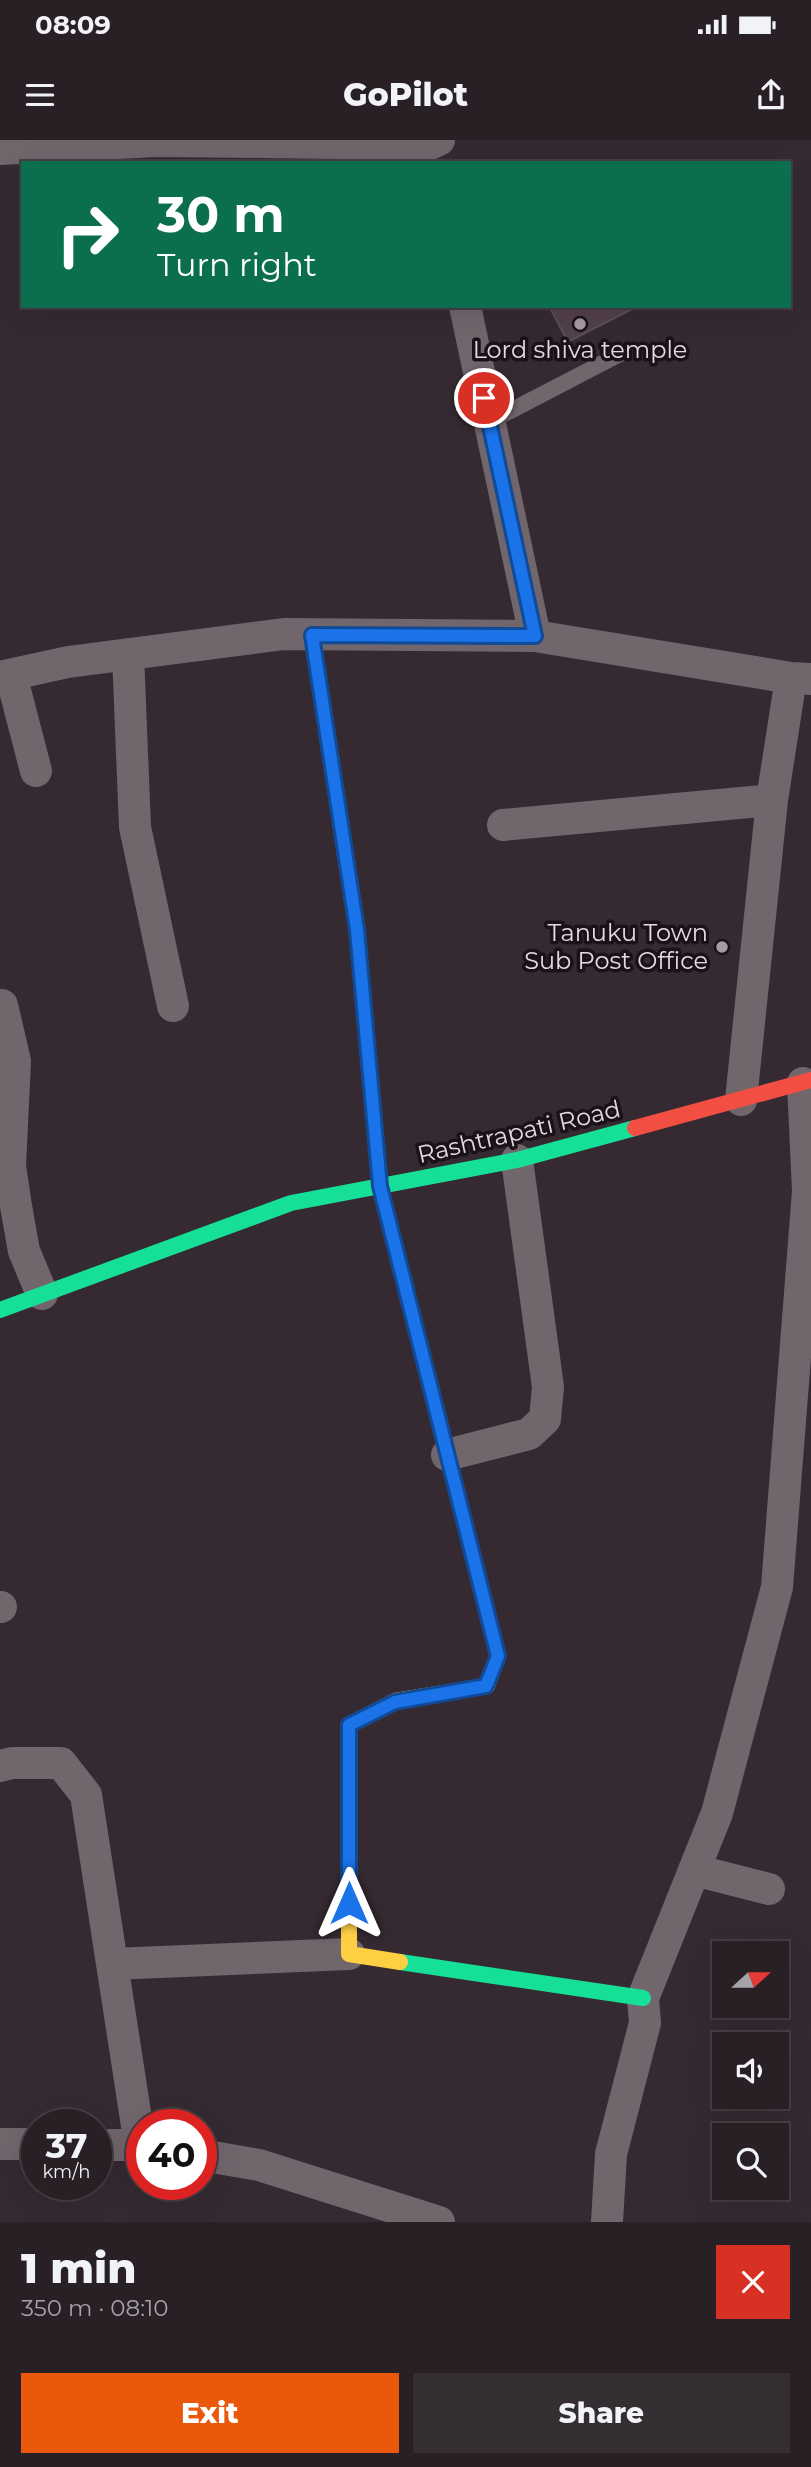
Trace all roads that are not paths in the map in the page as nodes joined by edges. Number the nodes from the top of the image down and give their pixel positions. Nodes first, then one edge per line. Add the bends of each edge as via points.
1 (265, 141) edge
2 (0, 149) edge
3 (434, 149) edge
4 (464, 308) edge
5 (620, 354) dead end
6 (489, 422) junction
7 (312, 635) junction
8 (535, 636) junction
9 (128, 654) junction
10 (5, 676) edge
11 (801, 678) edge
12 (36, 771) dead end
13 (772, 800) junction
14 (503, 825) dead end
15 (2, 1005) edge
16 (173, 1006) dead end
17 (807, 1082) edge
18 (741, 1100) junction
19 (517, 1160) junction
20 (380, 1186) junction
21 (42, 1294) junction
22 (0, 1310) edge
23 (447, 1455) junction
24 (0, 1766) edge
25 (694, 1870) junction
26 (769, 1889) dead end
27 (349, 1954) junction
28 (112, 1964) junction
29 (643, 1998) junction
30 (135, 2109) edge
31 (0, 2144) edge
32 (21, 2144) edge
33 (217, 2158) edge
34 (439, 2222) edge
35 (607, 2222) edge

1 - 2 street
1 - 3 street
4 - 6 street
5 - 6 lane
6 - 8 street
7 - 8 street
7 - 9 street via 284,634
7 - 20 street via 357,930
8 - 11 street
9 - 10 street
9 - 16 street via 135,827
10 - 12 street
11 - 13 street
13 - 14 street
13 - 18 street
15 - 21 street via 15,1061 10,1166 24,1251
17 - 18 street, Rashtrapati Road
17 - 25 street via 808,1191 777,1587 717,1813
18 - 19 street, Rashtrapati Road
19 - 20 street, Rashtrapati Road
19 - 23 street via 548,1387 545,1419 529,1434
20 - 21 street, Rashtrapati Road via 291,1203
20 - 23 street
21 - 22 street, Rashtrapati Road
23 - 27 street via 498,1656 486,1686 395,1702 349,1725
24 - 28 street via 61,1763 86,1795
25 - 26 street
25 - 29 street
27 - 28 street
27 - 29 street
28 - 30 street
29 - 35 street via 645,2023 611,2154
31 - 32 street
33 - 34 street via 259,2165

